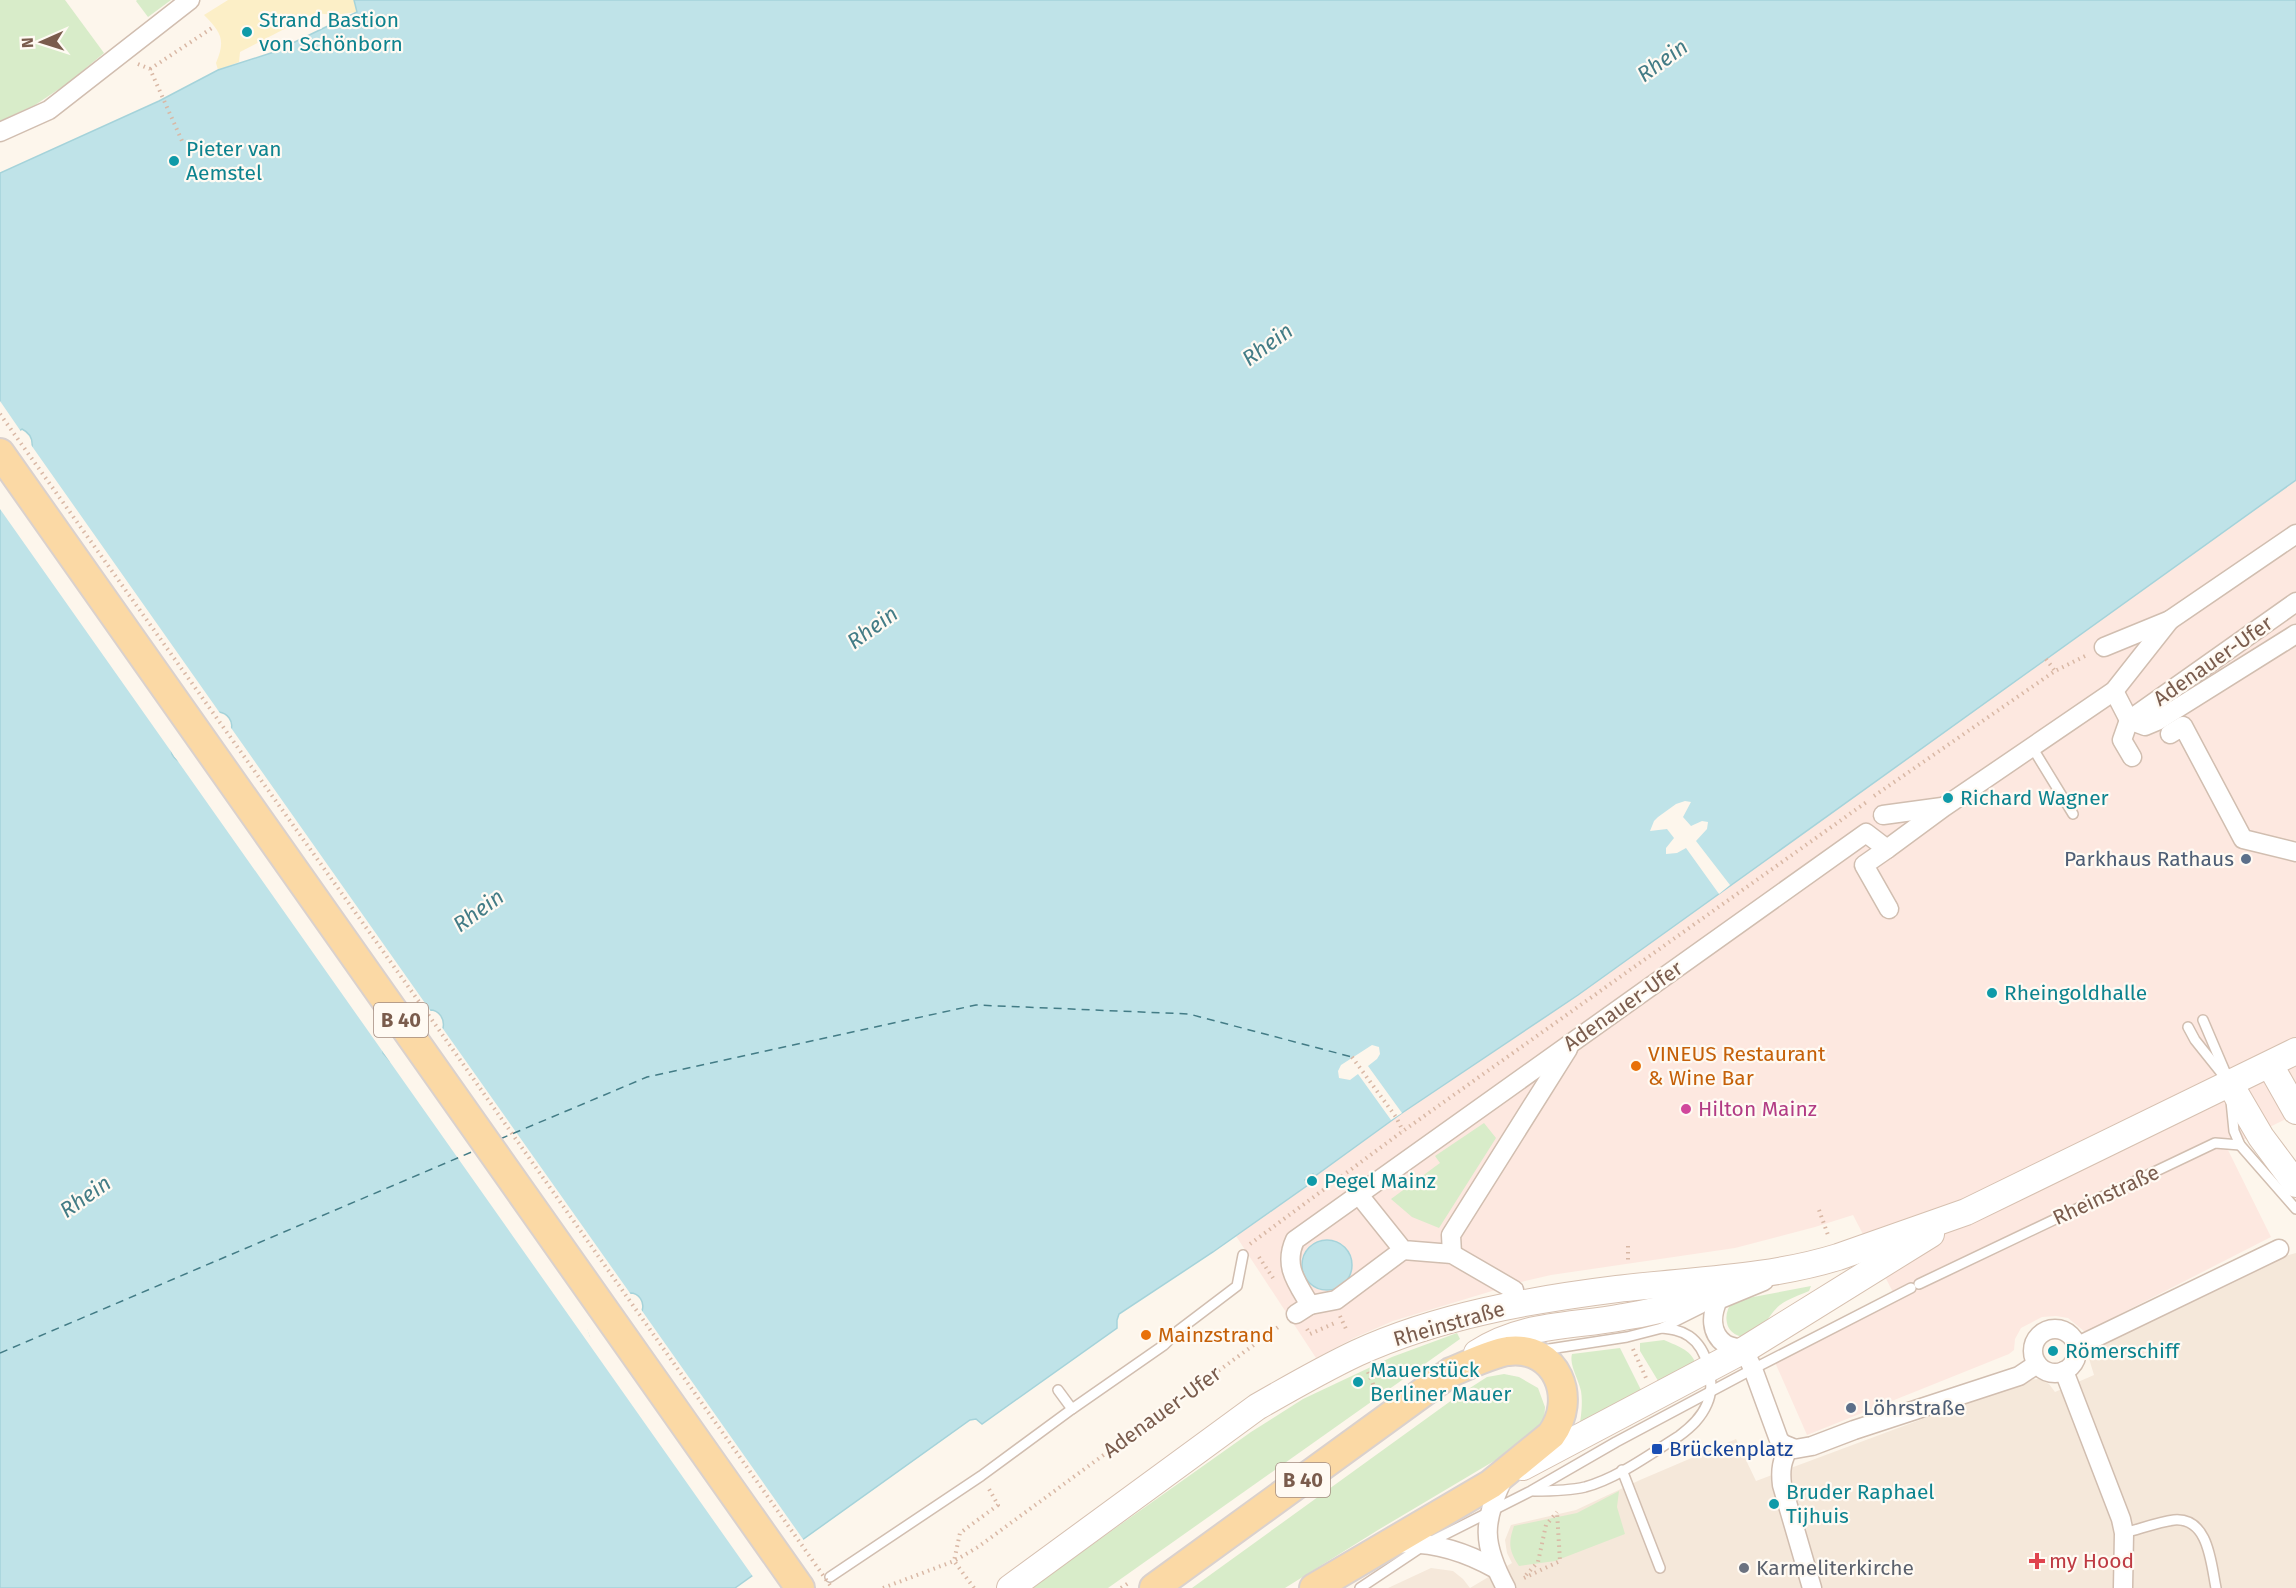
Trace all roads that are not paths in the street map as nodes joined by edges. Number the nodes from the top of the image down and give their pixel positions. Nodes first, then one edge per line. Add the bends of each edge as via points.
1 (190, 0) edge
2 (0, 132) edge
3 (0, 453) edge
4 (2296, 534) edge
5 (2296, 602) edge
6 (2170, 620) junction
7 (2296, 634) edge
8 (2104, 647) road end
9 (2114, 691) junction
10 (2129, 720) junction
11 (2170, 734) dead end
12 (2032, 747) junction
13 (2132, 757) dead end
14 (1944, 807) junction
15 (2073, 814) dead end
16 (1883, 815) dead end
17 (1887, 849) junction
18 (2296, 852) edge
19 (1889, 909) dead end
20 (2204, 1020) dead end
21 (2188, 1027) dead end
22 (1572, 1042) junction
23 (2296, 1051) edge
24 (2270, 1065) junction
25 (2230, 1084) junction
26 (2296, 1111) edge
27 (2240, 1145) junction
28 (2296, 1184) edge
29 (1359, 1195) junction
30 (2296, 1209) edge
31 (1966, 1212) junction
32 (1452, 1245) junction
33 (2279, 1249) dead end
34 (1403, 1250) junction
35 (1243, 1255) dead end
36 (1817, 1263) junction
37 (1739, 1276) junction
38 (1514, 1290) dead end
39 (1718, 1300) junction
40 (1662, 1328) junction
41 (2076, 1347) junction
42 (1521, 1351) junction
43 (1748, 1360) junction
44 (2037, 1364) junction
45 (2064, 1371) junction
46 (1451, 1372) junction
47 (1710, 1381) junction
48 (1058, 1390) dead end
49 (1072, 1409) junction
50 (1789, 1447) junction
51 (1622, 1470) junction
52 (1495, 1490) junction
53 (1531, 1491) junction
54 (2124, 1533) junction
55 (1426, 1544) junction
56 (1385, 1545) junction
57 (1660, 1568) dead end
58 (1496, 1569) junction
59 (830, 1577) dead end
60 (1318, 1587) edge
61 (800, 1588) edge
62 (1010, 1588) edge
63 (1154, 1588) edge
64 (1360, 1588) edge
65 (1506, 1588) edge
66 (1812, 1588) edge
67 (2123, 1588) edge
68 (2216, 1588) edge

1 - 2 street via 49,110
3 - 61 main road, B 40
4 - 6 street, Adenauer-Ufer
5 - 10 street, Adenauer-Ufer
6 - 8 street, Adenauer-Ufer
6 - 9 street, Adenauer-Ufer
7 - 10 street, Adenauer-Ufer via 2157,721 2145,726
9 - 10 street, Adenauer-Ufer
9 - 12 street, Adenauer-Ufer
10 - 13 street via 2122,740
11 - 18 street via 2183,726 2243,839
12 - 14 street, Adenauer-Ufer
12 - 15 lane
14 - 16 street, Adenauer-Ufer
14 - 17 street, Adenauer-Ufer
17 - 19 street, Adenauer-Ufer via 1864,865
17 - 22 street, Adenauer-Ufer via 1866,833
20 - 25 lane
21 - 25 lane
22 - 29 street, Adenauer-Ufer
22 - 32 street
23 - 24 main road, Rheinstraße
24 - 25 main road, Rheinstraße
24 - 26 main road
25 - 27 lane via 2234,1131
25 - 28 main road via 2261,1137
25 - 31 main road, Rheinstraße
27 - 30 lane
27 - 43 lane, Rheinstraße via 2216,1143 1915,1286
29 - 34 street
29 - 34 street, Adenauer-Ufer via 1295,1240 1290,1250 1290,1271 1303,1310 1336,1300
31 - 36 main road, Rheinstraße
31 - 43 main road, Rheinstraße
32 - 34 street
32 - 38 street
33 - 41 street
35 - 49 lane via 1237,1286 1164,1345
36 - 37 main road, Rheinstraße
36 - 39 street, Rheinstraße
37 - 46 main road via 1686,1302 1664,1308 1512,1335 1486,1347
37 - 62 main road, Rheinstraße via 1524,1303 1432,1326 1359,1352 1257,1407
39 - 40 lane, Rheinstraße
39 - 43 street via 1713,1317 1715,1331 1725,1344
40 - 42 lane, Rheinstraße via 1554,1349
40 - 47 lane via 1690,1337 1702,1353
41 - 44 street via 2070,1334 2063,1330 2042,1332 2034,1344
41 - 45 street via 2074,1361
42 - 46 main road, Rheinstraße / B 40 via 1496,1354
42 - 52 main road, Rheinstraße via 1541,1359 1557,1374 1564,1395 1562,1416 1551,1435
43 - 47 main road, Rheinstraße
43 - 50 street via 1775,1433
44 - 45 street via 2049,1372
44 - 50 street via 2019,1376 1812,1446
45 - 54 street via 2116,1502
46 - 63 main road, Rheinstraße / B 40
47 - 51 lane, Rheinstraße via 1701,1415 1690,1428
47 - 52 main road, Rheinstraße
47 - 53 lane, Rheinstraße
48 - 49 lane
49 - 59 lane via 981,1476
50 - 66 street via 1780,1470 1782,1485
51 - 53 lane, Rheinstraße via 1586,1487
51 - 57 lane
52 - 53 lane, Rheinstraße
52 - 55 lane, Rheinstraße
52 - 56 main road, Rheinstraße
52 - 58 street via 1487,1532
54 - 67 street
54 - 68 lane via 2174,1520 2188,1521 2206,1541
55 - 56 street
55 - 58 street via 1465,1554
55 - 64 lane, Rheinstraße
56 - 60 main road, Rheinstraße
58 - 65 street

